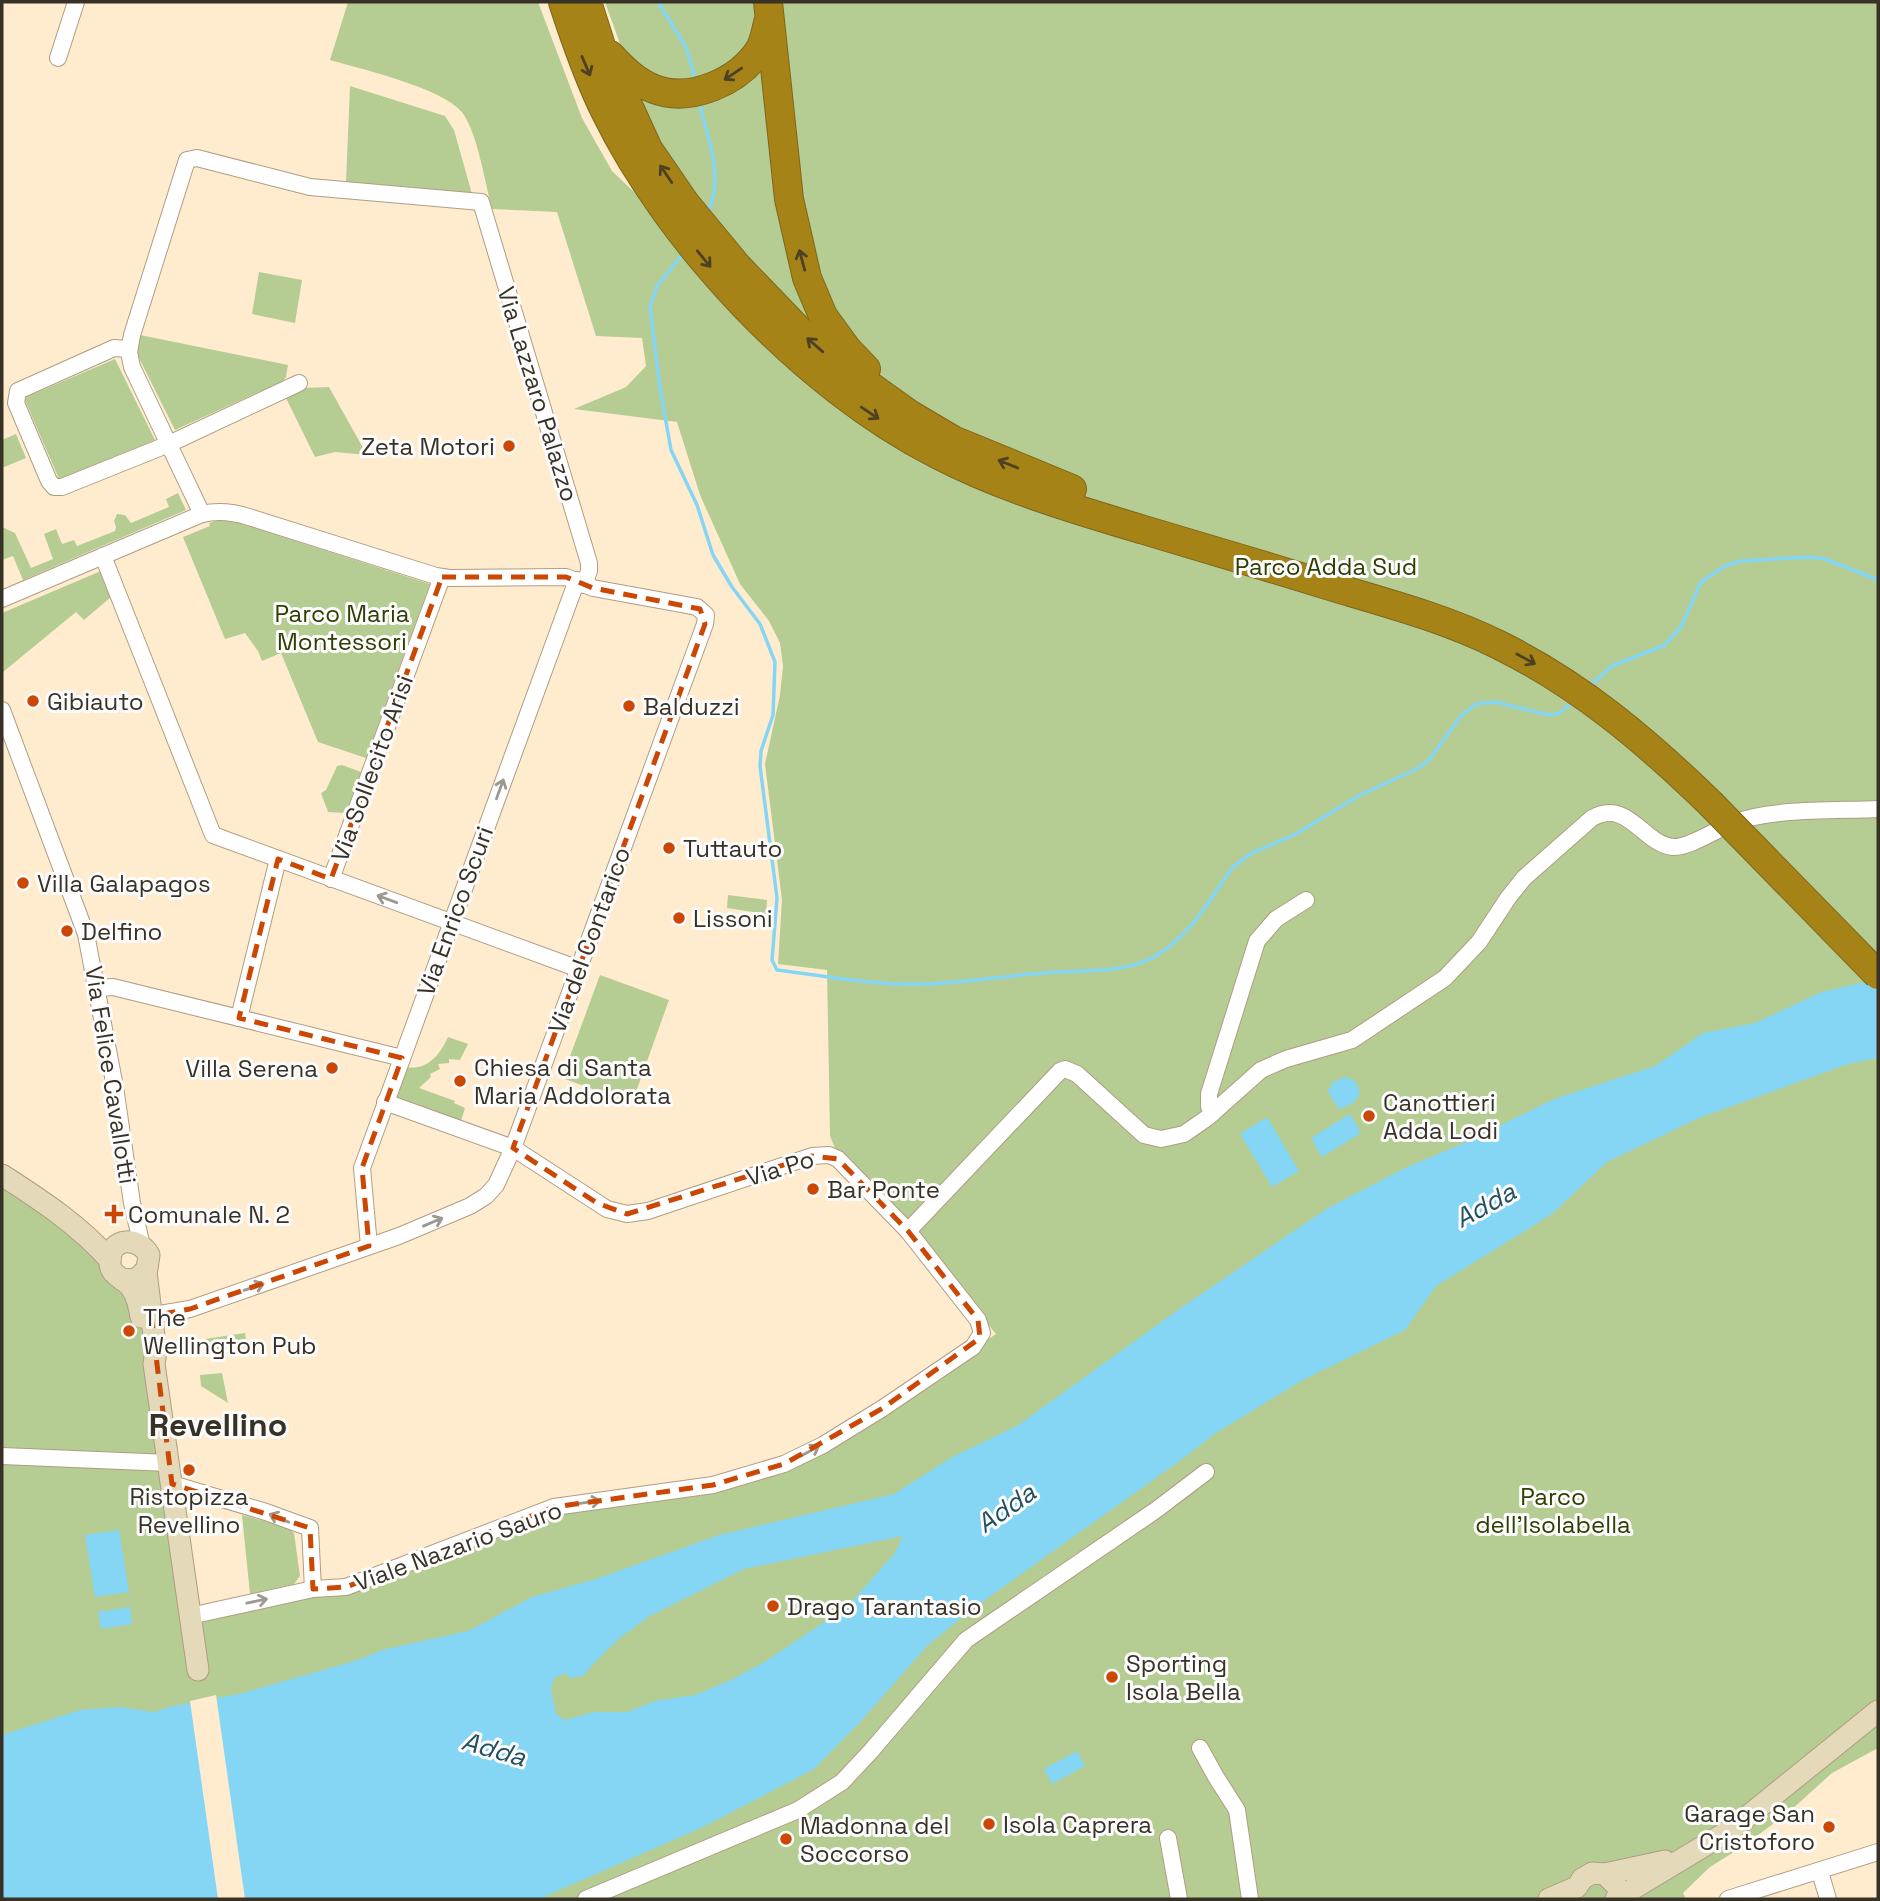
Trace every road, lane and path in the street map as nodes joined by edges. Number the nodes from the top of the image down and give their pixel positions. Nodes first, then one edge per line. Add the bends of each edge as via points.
1 (76, 2) edge
2 (563, 2) edge
3 (587, 2) edge
4 (768, 11) edge
5 (601, 46) junction
6 (58, 58) dead end
7 (129, 348) junction
8 (299, 383) dead end
9 (909, 414) junction
10 (169, 444) junction
11 (202, 514) junction
12 (103, 556) junction
13 (442, 577) junction
14 (580, 583) junction
15 (2, 599) edge
16 (1464, 619) junction
17 (2, 710) edge
18 (1715, 797) junction
19 (1878, 809) edge
20 (278, 859) junction
21 (331, 879) junction
22 (1306, 900) dead end
23 (451, 922) junction
24 (1878, 953) edge
25 (579, 969) junction
26 (1878, 975) edge
27 (98, 988) junction
28 (239, 1018) junction
29 (402, 1058) junction
30 (385, 1102) junction
31 (1212, 1114) junction
32 (513, 1149) junction
33 (2, 1174) edge
34 (908, 1231) junction
35 (369, 1246) junction
36 (122, 1249) junction
37 (146, 1272) junction
38 (121, 1279) junction
39 (146, 1316) junction
40 (981, 1338) joint
41 (2, 1456) edge
42 (1206, 1472) dead end
43 (171, 1474) junction
44 (313, 1589) junction
45 (190, 1616) junction
46 (198, 1670) dead end
47 (1878, 1712) edge
48 (1200, 1748) dead end
49 (1168, 1838) dead end
50 (1697, 1851) junction
51 (1878, 1852) edge
52 (1820, 1872) junction
53 (1605, 1874) junction
54 (1577, 1893) edge
55 (586, 1899) edge
56 (1179, 1899) edge
57 (1250, 1899) edge
58 (1549, 1899) edge
59 (1616, 1899) edge
60 (1728, 1899) edge
61 (1828, 1899) edge

1 - 6 street
2 -> 16 highway via 606,113 673,220 762,325 870,413 936,454 1071,508
3 - 5 highway
4 -> 5 highway via 761,49 738,72 709,89 681,94 654,89 629,75
9 -> 4 highway via 847,349 823,316 807,278 789,199
9 -> 5 highway via 814,346 737,266 685,203 649,149
7 - 10 street via 132,367
7 - 10 street via 114,348 22,388 16,402 56,488
7 - 14 street, Via Lazzaro Palazzo via 184,164 192,157 310,187 481,202 590,566
8 - 10 street
16 -> 9 highway via 1072,489 953,440
10 - 11 street
11 - 12 street
11 - 13 street via 240,514
12 - 15 street
12 - 20 street via 209,828 215,836
13 - 14 street via 558,576
13 - 21 street, Via Sollecito Arisi
23 -> 14 street, Via Enrico Scuri
14 - 25 street, Via del Contarico via 697,607 706,615
16 - 18 highway via 1530,639 1589,687 1659,730
17 - 27 street, Via Felice Cavallotti via 84,927
18 - 24 highway
18 - 26 highway, bridge
19 - 31 street via 1759,815 1676,847 1616,813 1600,813 1524,878 1479,942 1445,978 1352,1040 1261,1070
20 - 21 street
20 - 28 street
23 -> 21 street
22 - 31 street via 1276,919 1257,941 1209,1094
23 - 25 street
23 - 29 street, Via Enrico Scuri
25 - 32 street, Via del Contarico
27 - 28 street via 113,987
27 - 36 street, Via Felice Cavallotti via 132,1203
28 - 29 street
29 - 30 street, Via Enrico Scuri
30 - 32 street
30 - 35 street, Via Enrico Scuri via 361,1175
31 - 34 street via 1174,1138 1152,1138 1077,1074 1065,1069
32 - 34 street, Via Po via 607,1209 627,1214 812,1156 829,1155
35 -> 32 street, Via del Contarico via 486,1196 501,1177
33 - 36 street via 90,1239
34 - 40 street, Via Po via 981,1324
39 -> 35 street, Via del Contarico via 191,1309
36 - 37 street via 149,1259
36 - 38 street via 112,1271
37 - 38 street via 136,1280
37 - 39 street
38 - 39 street
39 - 43 street
44 -> 40 street, Viale Nazario Sauro via 353,1585 554,1507 712,1485 784,1464 883,1408
41 - 43 street
42 - 55 street via 966,1640 842,1782 798,1810
44 -> 43 street via 310,1528
43 - 45 street
45 -> 44 street, Viale Nazario Sauro
45 - 46 street
47 - 50 street via 1752,1814
48 - 57 street via 1237,1810
49 - 56 street
50 - 53 street
50 - 59 street
51 - 52 street
52 - 60 street
52 - 61 street
53 - 54 street via 1588,1875
53 - 59 street via 1616,1886
54 - 58 street

